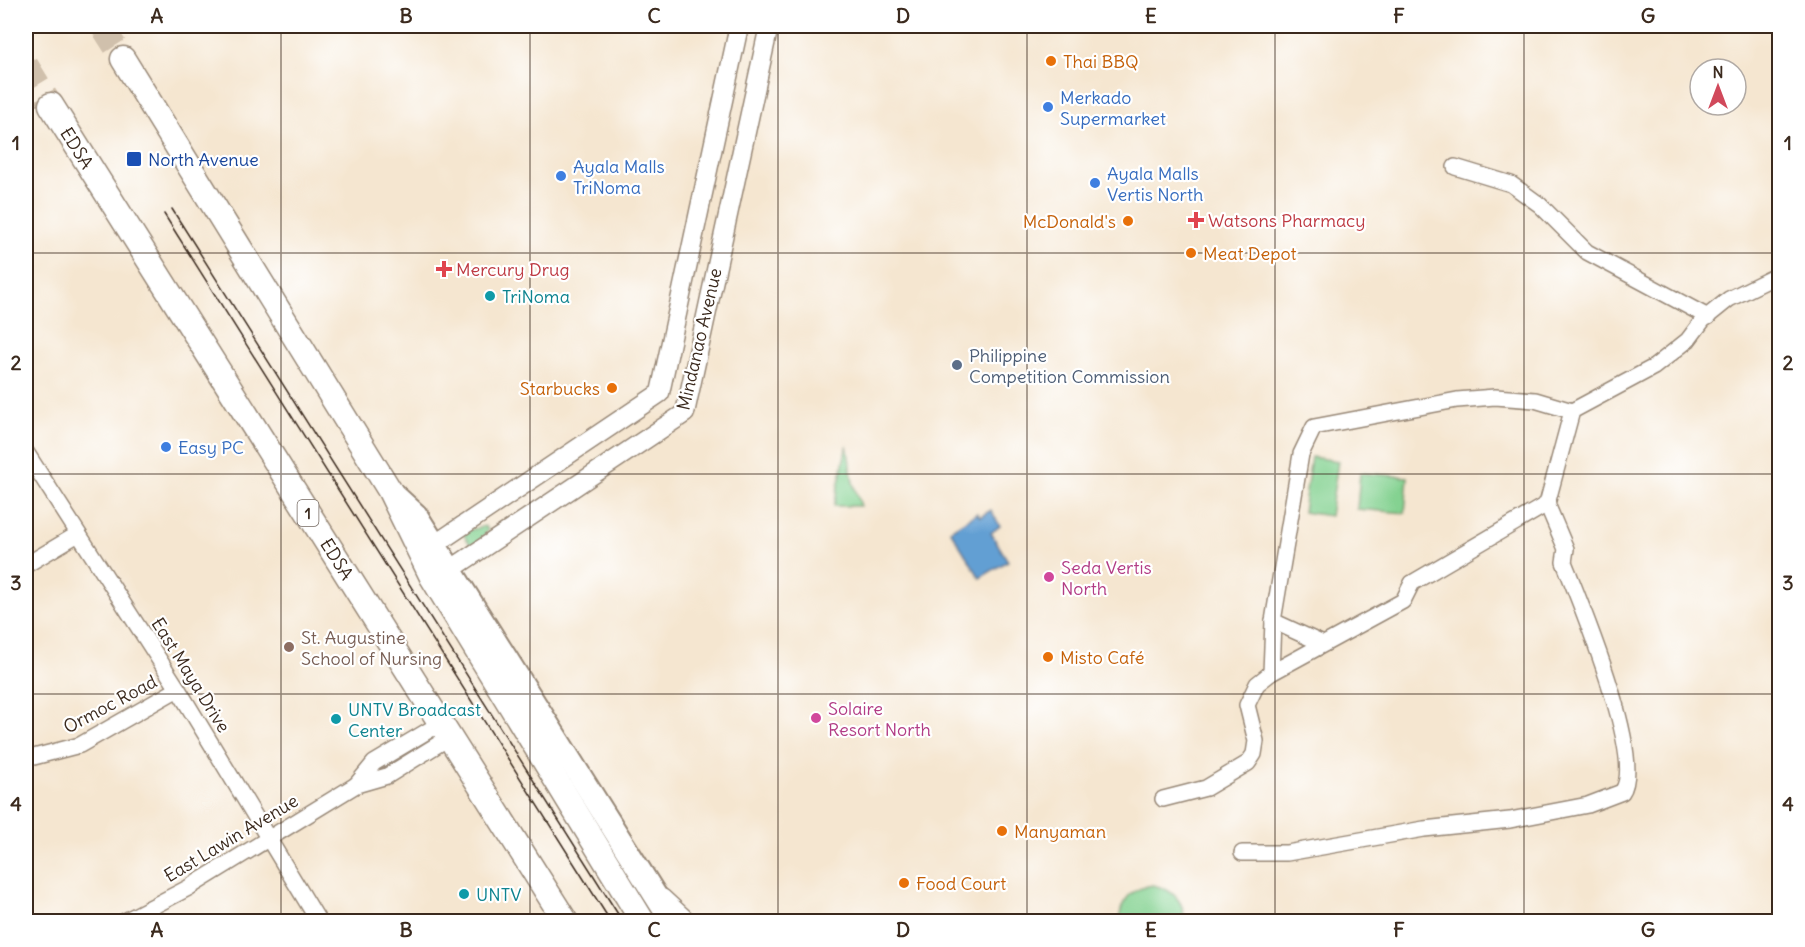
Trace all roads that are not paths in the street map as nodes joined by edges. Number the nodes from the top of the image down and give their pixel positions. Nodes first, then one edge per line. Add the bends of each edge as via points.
1 (739, 26) edge
2 (769, 26) edge
3 (123, 59) tunnel mouth
4 (51, 105) tunnel mouth
5 (1455, 166) dead end
6 (1779, 274) edge
7 (1708, 317) junction
8 (1572, 411) junction
9 (26, 452) edge
10 (390, 491) junction
11 (497, 503) junction
12 (1547, 504) junction
13 (512, 529) junction
14 (78, 534) junction
15 (434, 544) junction
16 (26, 565) edge
17 (450, 570) junction
18 (1273, 621) junction
19 (1323, 644) junction
20 (1271, 672) junction
21 (178, 689) junction
22 (445, 730) junction
23 (26, 759) edge
24 (1163, 799) dead end
25 (271, 839) junction
26 (1242, 853) dead end
27 (644, 879) junction
28 (123, 921) edge
29 (319, 921) edge
30 (566, 921) edge
31 (643, 921) edge
32 (672, 921) edge
33 (690, 921) edge

1 - 11 street, Mindanao Avenue via 660,393
2 - 13 street, Mindanao Avenue via 685,413
3 - 10 highway
4 - 22 highway, EDSA / 1
5 - 7 street via 1511,184 1540,205 1587,252
6 - 7 street via 1729,299
7 - 8 street via 1688,340 1654,367
8 - 12 street
8 - 18 street via 1535,400 1486,398 1314,427 1301,454
9 - 14 street, East Maya Drive
10 - 15 main road via 416,515
10 - 31 highway via 432,578
11 - 13 street via 497,517
11 - 15 street, Mindanao Avenue
12 - 19 street via 1412,583 1403,601
12 - 26 street via 1566,549 1564,562 1610,683 1629,775 1622,792 1588,805 1510,820 1424,829 1287,853
13 - 17 street, Mindanao Avenue
14 - 16 street
14 - 21 street, East Maya Drive
15 - 17 main road
17 - 27 main road
18 - 19 street
18 - 20 street
19 - 20 street
20 - 24 street via 1257,684 1247,705 1256,741 1248,763 1206,788
21 - 23 street, Ormoc Road via 80,745
21 - 25 street, East Maya Drive
22 - 25 street, East Lawin Avenue via 374,763 356,785
22 - 30 highway, EDSA / 1
25 - 28 street, East Lawin Avenue
25 - 29 street, East Maya Drive
27 - 32 main road
27 - 33 street

